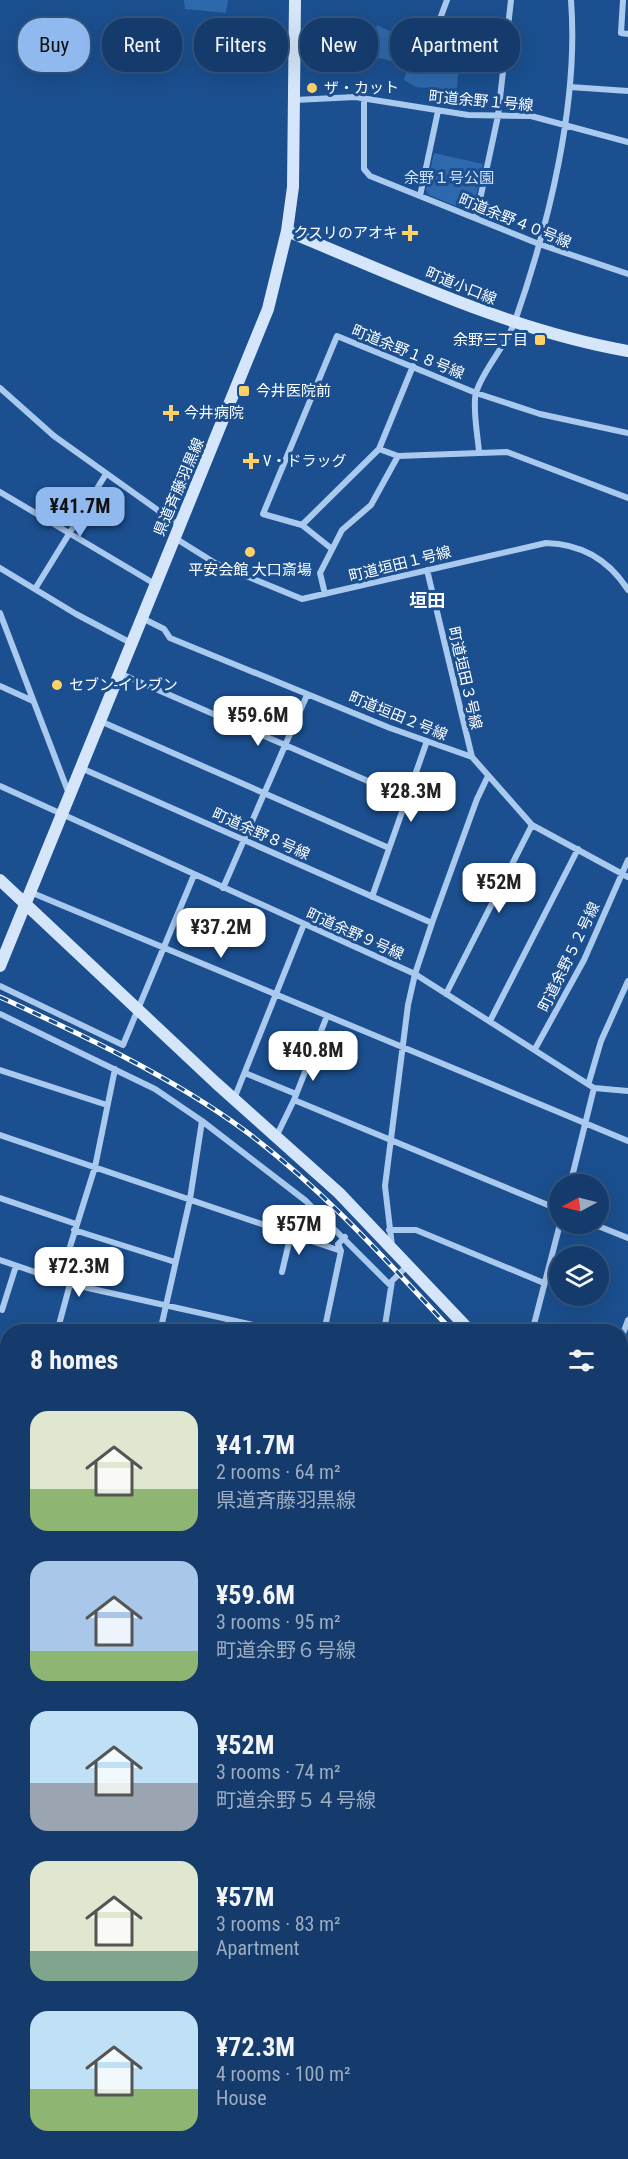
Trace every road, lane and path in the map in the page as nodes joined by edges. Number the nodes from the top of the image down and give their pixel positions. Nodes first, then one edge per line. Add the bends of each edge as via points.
1 (295, 0) edge
2 (447, 0) edge
3 (511, 0) edge
4 (571, 0) edge
5 (623, 0) edge
6 (440, 18) edge
7 (509, 18) edge
8 (628, 34) edge
9 (503, 72) edge
10 (570, 87) junction
11 (628, 91) edge
12 (364, 97) junction
13 (295, 100) junction
14 (438, 111) junction
15 (498, 116) junction
16 (566, 124) junction
17 (628, 142) edge
18 (420, 196) junction
19 (476, 218) junction
20 (287, 231) junction
21 (539, 244) junction
22 (628, 274) edge
23 (514, 324) junction
24 (628, 351) edge
25 (413, 366) junction
26 (0, 388) edge
27 (476, 393) junction
28 (628, 433) edge
29 (379, 449) junction
30 (479, 452) junction
31 (398, 456) junction
32 (106, 474) junction
33 (0, 492) edge
34 (628, 498) edge
35 (302, 525) junction
36 (69, 532) junction
37 (177, 532) junction
38 (332, 549) junction
39 (0, 568) edge
40 (427, 570) junction
41 (155, 584) junction
42 (35, 589) junction
43 (628, 590) edge
44 (325, 594) junction
45 (0, 613) edge
46 (141, 618) junction
47 (131, 643) junction
48 (119, 673) junction
49 (0, 686) edge
50 (307, 695) junction
51 (34, 702) junction
52 (99, 721) junction
53 (427, 741) junction
54 (285, 745) junction
55 (472, 757) junction
56 (80, 768) junction
57 (488, 776) junction
58 (0, 786) edge
59 (264, 793) junction
60 (69, 794) junction
61 (407, 798) junction
62 (61, 815) junction
63 (532, 825) junction
64 (244, 840) junction
65 (389, 848) junction
66 (578, 849) junction
67 (628, 860) edge
68 (194, 875) junction
69 (625, 875) edge
70 (0, 880) edge
71 (223, 888) junction
72 (372, 897) junction
73 (28, 898) junction
74 (432, 923) junction
75 (304, 924) junction
76 (163, 948) junction
77 (0, 966) edge
78 (415, 974) junction
79 (628, 981) edge
80 (0, 986) edge
81 (446, 994) junction
82 (275, 996) junction
83 (139, 1011) junction
84 (0, 1014) edge
85 (327, 1016) junction
86 (490, 1021) junction
87 (403, 1047) junction
88 (535, 1049) junction
89 (115, 1069) junction
90 (0, 1070) edge
91 (245, 1073) junction
92 (591, 1085) junction
93 (628, 1091) edge
94 (295, 1097) junction
95 (234, 1099) junction
96 (107, 1105) junction
97 (202, 1120) junction
98 (586, 1123) junction
99 (0, 1135) edge
100 (275, 1137) junction
101 (392, 1141) junction
102 (628, 1141) edge
103 (95, 1167) junction
104 (573, 1174) edge
105 (0, 1198) edge
106 (190, 1199) junction
107 (549, 1205) edge
108 (75, 1227) junction
109 (389, 1230) junction
110 (609, 1230) edge
111 (291, 1234) junction
112 (557, 1234) edge
113 (345, 1237) junction
114 (628, 1238) edge
115 (392, 1246) junction
116 (341, 1251) junction
117 (0, 1260) edge
118 (175, 1262) junction
119 (409, 1265) junction
120 (16, 1266) junction
121 (282, 1272) dead end
122 (70, 1284) junction
123 (544, 1284) junction
124 (390, 1286) junction
125 (166, 1304) junction
126 (2, 1310) dead end
127 (59, 1324) edge
128 (162, 1324) edge
129 (251, 1324) edge
130 (326, 1324) edge
131 (385, 1324) edge
132 (464, 1324) edge
133 (534, 1324) edge

1 - 13 street, 県道斉藤羽黒線
2 - 6 street
3 - 7 street
4 - 10 street via 575,43
5 - 8 street via 621,33
9 - 15 street
10 - 11 street
10 - 16 street
12 - 13 street, 町道余野１号線
12 - 14 street, 町道余野１号線
12 - 18 street, 町道余野４０号線 via 364,169 370,176
13 - 20 street, 県道斉藤羽黒線 via 295,163
14 - 15 street, 町道余野１号線
14 - 18 street
15 - 16 street, 町道余野１号線 via 531,116
15 - 19 street
16 - 17 street, 町道余野１号線
16 - 21 street
18 - 19 street, 町道余野４０号線
19 - 21 street, 町道余野４０号線
20 - 23 street, 町道小口線
20 - 37 street, 県道斉藤羽黒線 via 260,332
21 - 22 street, 町道余野４０号線
21 - 23 street
23 - 24 street, 町道小口線 via 580,343
23 - 27 street
25 - 27 street, 町道余野１８号線
25 - 29 street
25 - 35 street, 町道余野１８号線 via 337,336 263,514
26 - 32 street, 町道垣田１号線
27 - 28 street, 町道余野１８号線 via 540,414
27 - 30 street
29 - 31 street
29 - 35 street
30 - 31 street
30 - 34 street via 507,452
31 - 38 street via 371,505 342,530
32 - 36 street
32 - 37 street, 町道垣田１号線
33 - 36 street
35 - 38 street, 町道余野１８号線
36 - 41 street
36 - 42 street
37 - 41 street, 県道斉藤羽黒線
37 - 44 street, 町道垣田１号線 via 215,563 293,597
38 - 44 street via 320,573
39 - 42 street
40 - 43 street, 町道垣田１号線 via 523,547 556,544 600,559
40 - 44 street, 町道垣田１号線
40 - 55 street, 町道垣田３号線
41 - 46 street, 県道斉藤羽黒線
42 - 47 street
45 - 51 street
46 - 47 street, 県道斉藤羽黒線
46 - 50 street, 町道垣田２号線 via 164,629 170,638
47 - 48 street, 県道斉藤羽黒線
48 - 52 street, 県道斉藤羽黒線
48 - 54 street
49 - 51 street
50 - 53 street, 町道垣田２号線 via 313,694
50 - 54 street
51 - 60 street
52 - 56 street, 県道斉藤羽黒線
52 - 59 street
53 - 55 street, 町道垣田２号線
53 - 61 street
54 - 59 street
54 - 61 street
55 - 57 street
56 - 60 street, 県道斉藤羽黒線
56 - 64 street, 町道余野８号線
57 - 63 street
57 - 74 street
58 - 62 street, 町道余野９号線
59 - 64 street
59 - 65 street
60 - 62 street, 県道斉藤羽黒線
61 - 65 street
62 - 68 street, 町道余野９号線
62 - 73 street, 県道斉藤羽黒線
63 - 66 street
63 - 81 street
64 - 71 street
64 - 72 street, 町道余野８号線
65 - 72 street
66 - 69 street
66 - 86 street
67 - 69 street, 町道余野５２号線
68 - 71 street, 町道余野９号線
68 - 76 street
69 - 88 street, 町道余野５２号線
70 - 73 street
71 - 75 street, 町道余野９号線
72 - 74 street, 町道余野８号線
73 - 76 street
73 - 77 street, 県道斉藤羽黒線
73 - 83 street
74 - 78 street
75 - 78 street, 町道余野９号線
75 - 82 street
76 - 82 street
76 - 83 street
78 - 81 street, 町道余野９号線
78 - 87 street
79 - 92 street via 602,1041
80 - 83 street via 123,1044
81 - 86 street, 町道余野９号線
82 - 85 street
82 - 91 street
83 - 95 street
84 - 89 street
85 - 87 street
85 - 94 street
86 - 88 street, 町道余野９号線
87 - 98 street
87 - 101 street
88 - 92 street, 町道余野９号線
89 - 96 street
89 - 97 street
90 - 96 street
91 - 94 street
91 - 95 street
92 - 93 street, 町道余野９号線
92 - 98 street
94 - 100 street
94 - 101 street
95 - 100 street
96 - 103 street
97 - 106 street
97 - 113 street via 287,1184
98 - 102 street
98 - 104 street
99 - 103 street
100 - 115 street
101 - 107 street
101 - 109 street via 385,1186
103 - 106 street
103 - 108 street
105 - 108 street
106 - 111 street
106 - 118 street
108 - 118 street
108 - 122 street via 69,1250
109 - 115 street
109 - 123 street via 416,1230
110 - 114 street
111 - 116 street
111 - 121 street
112 - 123 street
113 - 116 street via 338,1244
113 - 124 street
115 - 119 street
116 - 130 street
117 - 120 street
118 - 125 street
119 - 124 street
119 - 132 street
120 - 122 street
120 - 126 street
122 - 125 street
122 - 127 street
123 - 133 street
124 - 131 street
125 - 128 street
125 - 129 street

